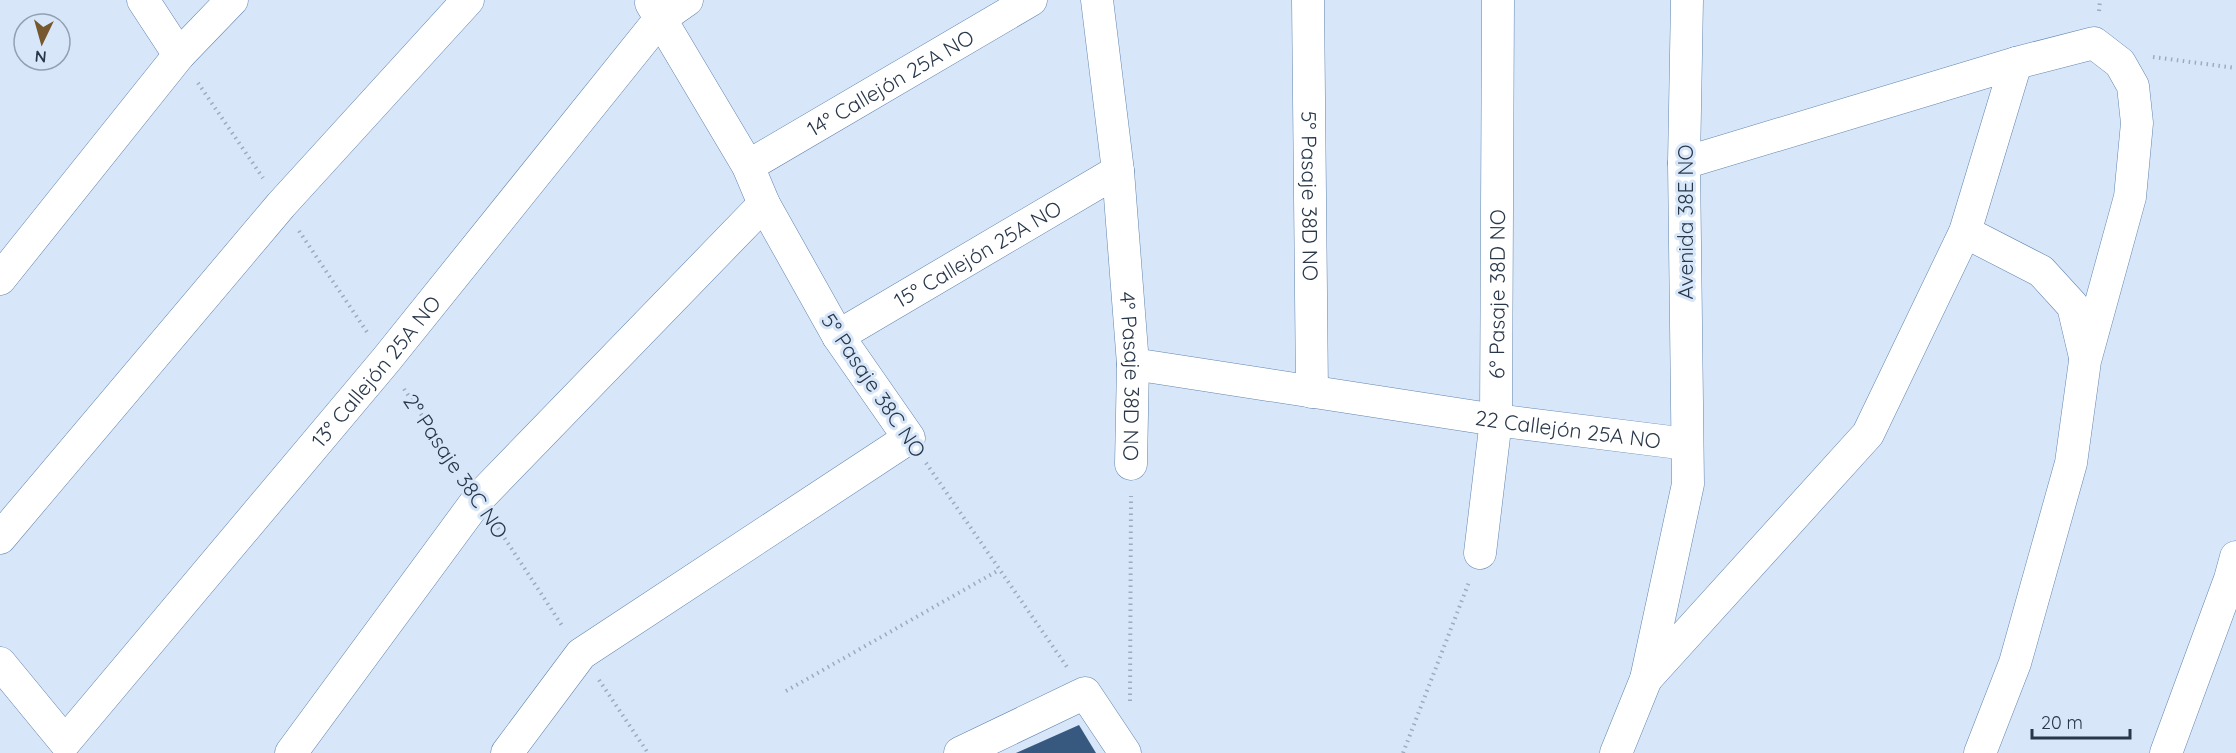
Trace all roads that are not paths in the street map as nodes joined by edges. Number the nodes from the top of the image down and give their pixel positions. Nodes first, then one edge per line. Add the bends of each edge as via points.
1 (143, 0) edge
2 (232, 0) edge
3 (468, 0) edge
4 (687, 0) edge
5 (1031, 0) edge
6 (1097, 0) edge
7 (1308, 0) edge
8 (1498, 0) edge
9 (1687, 0) edge
10 (654, 10) edge
11 (179, 55) junction
12 (2016, 63) junction
13 (1684, 163) junction
14 (748, 166) junction
15 (1118, 171) junction
16 (764, 204) junction
17 (1965, 232) junction
18 (0, 279) edge
19 (838, 336) junction
20 (2085, 361) junction
21 (1133, 364) junction
22 (1312, 392) junction
23 (1496, 420) junction
24 (1687, 444) junction
25 (1131, 464) road end
26 (0, 538) edge
27 (1480, 553) road end
28 (2236, 557) edge
29 (0, 663) edge
30 (1646, 679) junction
31 (291, 753) edge
32 (507, 753) edge
33 (960, 753) edge
34 (1125, 753) edge
35 (1616, 753) edge
36 (1980, 753) edge
37 (2166, 753) edge

1 - 11 street
2 - 11 street
3 - 26 street via 281,205
4 - 10 street, 13° Callejón 25A NO
5 - 14 street, 14° Callejón 25A NO
6 - 15 street, 4° Pasaje 38D NO
7 - 22 street, 5° Pasaje 38D NO
8 - 23 street, 6° Pasaje 38D NO
9 - 13 street, Avenida 38E NO
10 - 14 street, 5° Pasaje 38C NO
10 - 29 street, 13° Callejón 25A NO via 386,360 66,742
11 - 18 street
12 - 13 street
12 - 17 street
12 - 20 street via 2094,43 2120,63 2133,86 2137,123 2130,197
13 - 24 street, Avenida 38E NO
14 - 16 street, 5° Pasaje 38C NO
15 - 19 street, 15° Callejón 25A NO
15 - 21 street, 4° Pasaje 38D NO
16 - 19 street, 5° Pasaje 38C NO
16 - 31 street via 478,499
17 - 20 street via 2041,271 2073,306
17 - 30 street via 1868,434
19 - 32 street, 5° Pasaje 38C NO via 909,438 581,654
20 - 36 street via 2071,463 2015,663
21 - 22 street, 22 Callejón 25A NO
21 - 25 street, 4° Pasaje 38D NO
22 - 23 street, 22 Callejón 25A NO
23 - 24 street, 22 Callejón 25A NO
23 - 27 street, 6° Pasaje 38D NO
24 - 30 street, 22 Callejón 25A NO via 1688,484
28 - 37 street
30 - 35 street, 22 Callejón 25A NO
33 - 34 street via 1084,693

